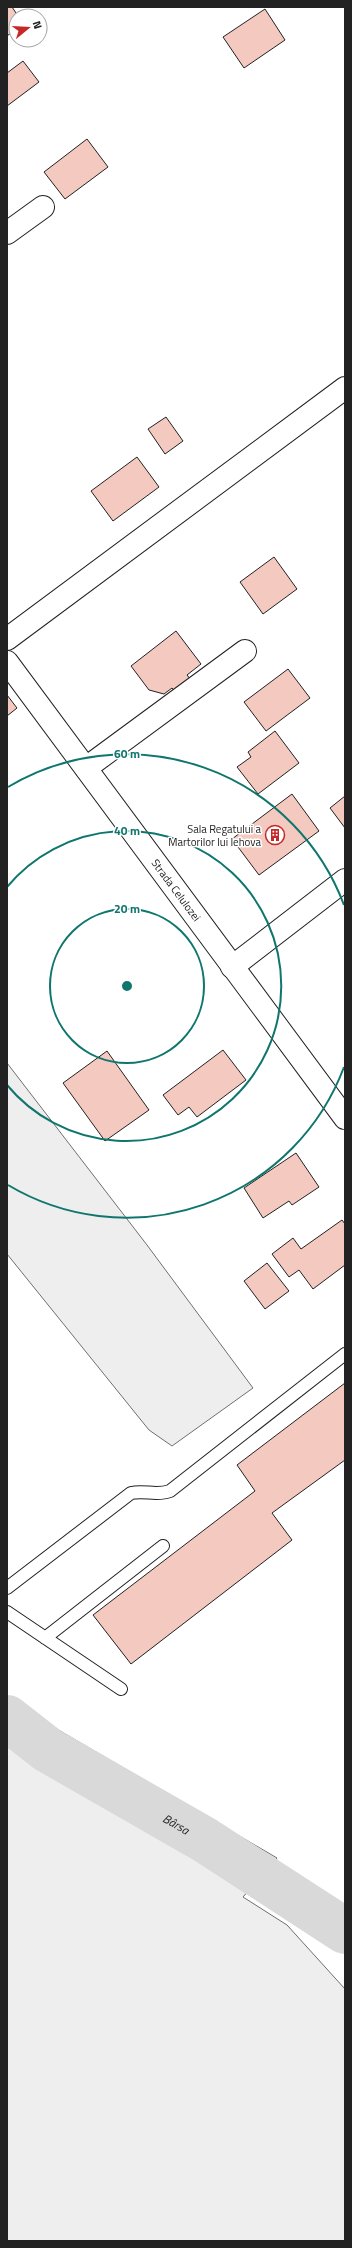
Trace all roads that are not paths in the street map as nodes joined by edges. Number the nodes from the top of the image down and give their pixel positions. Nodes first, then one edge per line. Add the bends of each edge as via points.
1 (43, 207) dead end
2 (7, 233) edge
3 (345, 388) edge
4 (7, 638) edge
5 (245, 651) dead end
6 (7, 662) edge
7 (86, 768) junction
8 (345, 880) edge
9 (232, 967) junction
10 (345, 1118) edge
11 (345, 1354) edge
12 (163, 1546) dead end
13 (7, 1588) edge
14 (7, 1612) edge
15 (45, 1638) junction
16 (121, 1689) dead end

1 - 2 street
3 - 4 street
5 - 7 street
6 - 7 street, Strada Celulozei
7 - 9 street, Strada Celulozei
8 - 9 street
9 - 10 street, Strada Celulozei
11 - 13 lane via 170,1491 161,1494 142,1491 131,1493
12 - 15 lane
14 - 15 lane
15 - 16 lane

